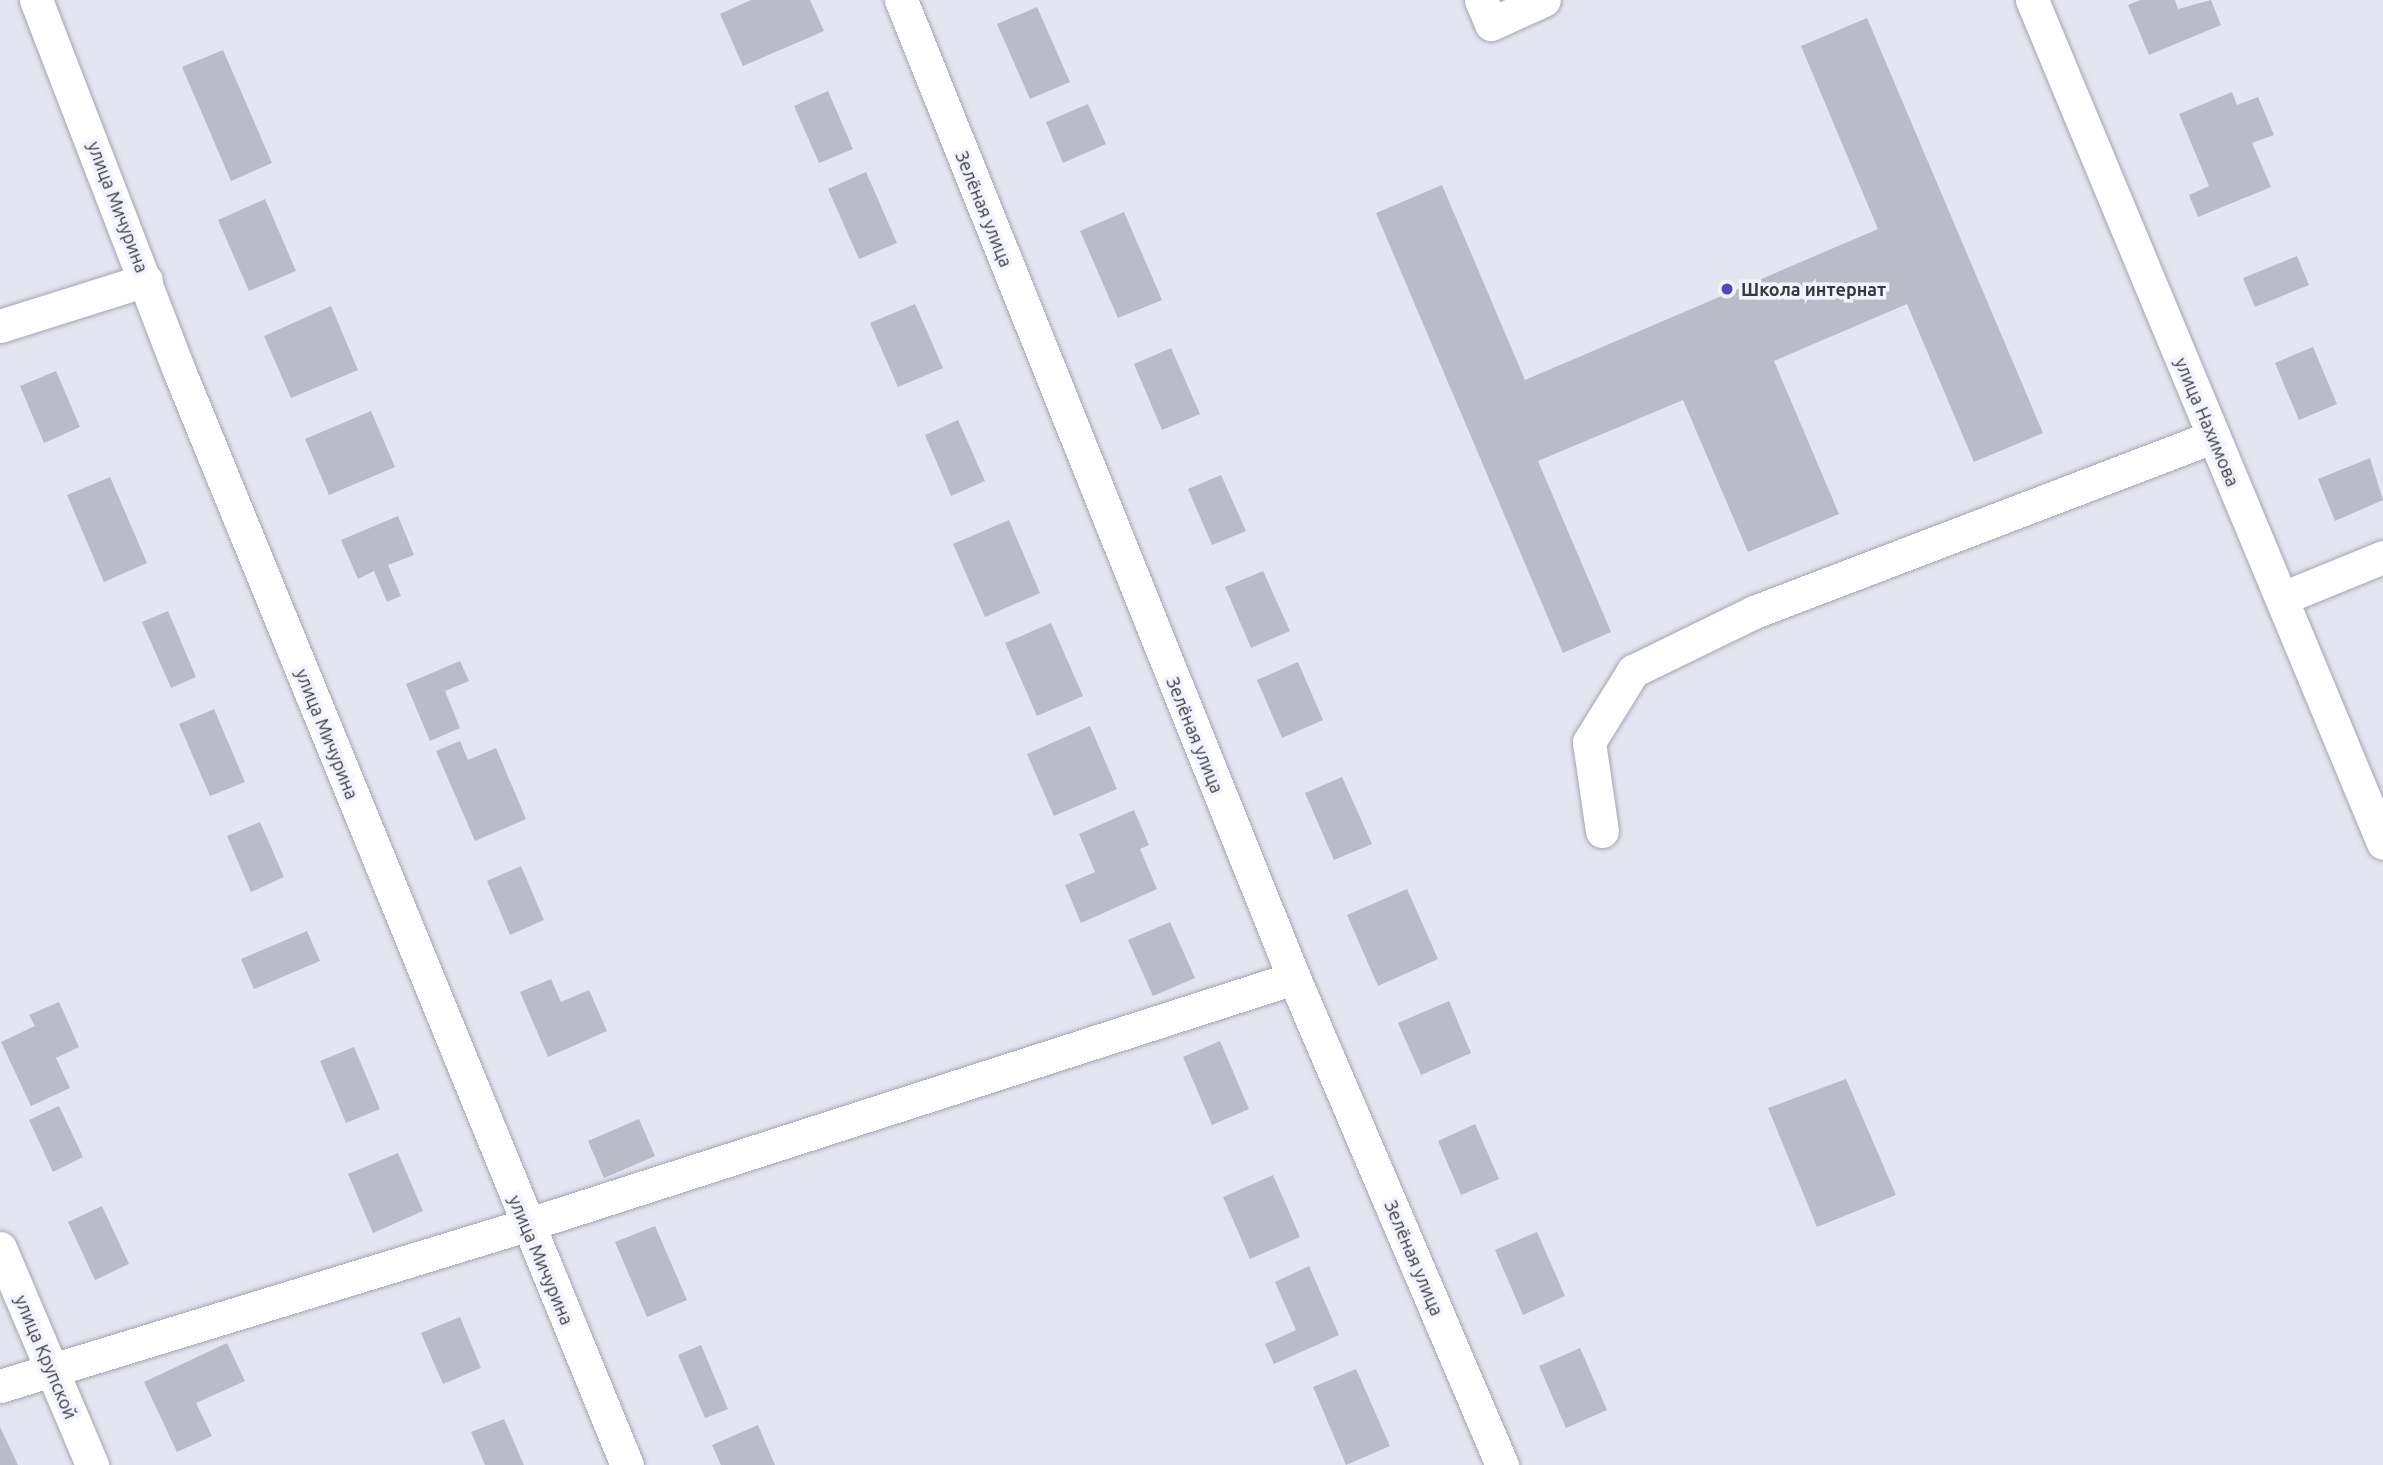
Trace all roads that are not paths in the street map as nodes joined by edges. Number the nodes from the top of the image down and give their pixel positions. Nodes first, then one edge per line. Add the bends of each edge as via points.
1 (36, 0) edge
2 (901, 0) edge
3 (1544, 0) edge
4 (2032, 0) edge
5 (1486, 12) edge
6 (146, 280) junction
7 (0, 326) edge
8 (2212, 437) junction
9 (2383, 557) edge
10 (2285, 597) junction
11 (1602, 831) dead end
12 (2383, 843) edge
13 (1294, 978) junction
14 (526, 1225) junction
15 (0, 1248) edge
16 (50, 1368) junction
17 (0, 1386) edge
18 (92, 1465) edge
19 (627, 1465) edge
20 (1502, 1465) edge

1 - 6 street, улица Мичурина
2 - 13 street, Зелёная улица
3 - 5 street
4 - 8 street, улица Нахимова
6 - 7 street
6 - 14 street, улица Мичурина
8 - 10 street, улица Нахимова
8 - 11 street via 1754,612 1633,671 1589,742
9 - 10 street
10 - 12 street, улица Нахимова
13 - 14 street
13 - 20 street, Зелёная улица
14 - 16 street
14 - 19 street, улица Мичурина
15 - 16 street, улица Крупской
16 - 17 street
16 - 18 street, улица Крупской

